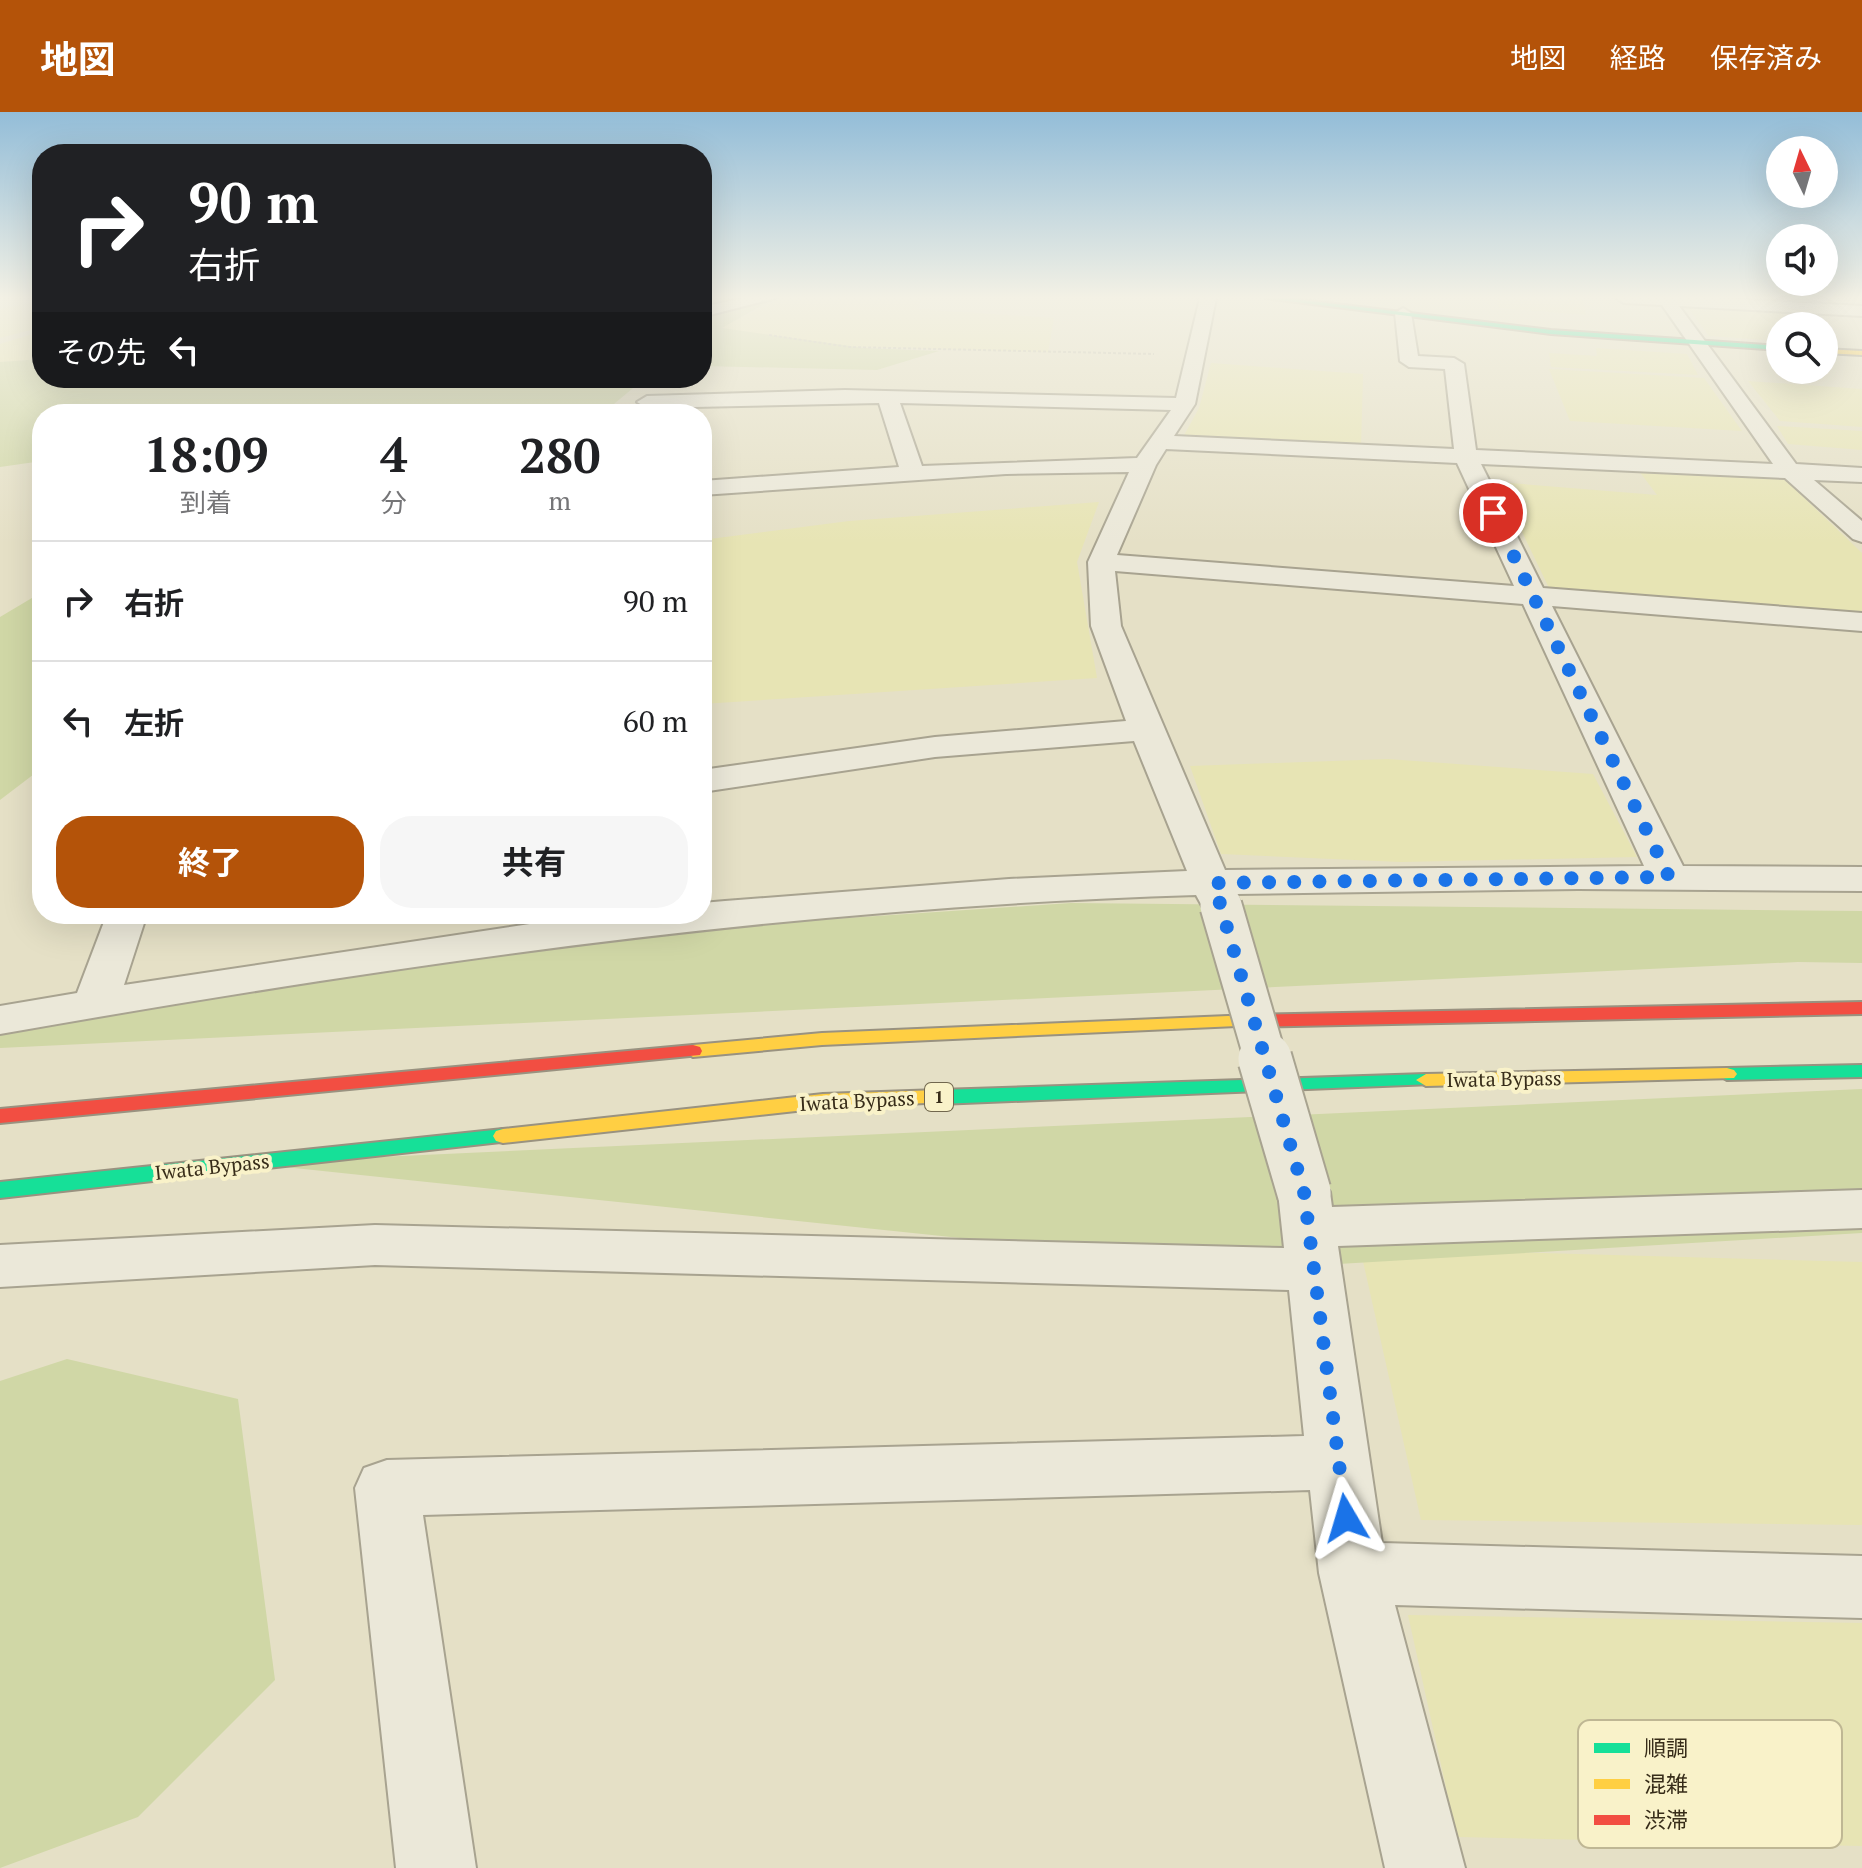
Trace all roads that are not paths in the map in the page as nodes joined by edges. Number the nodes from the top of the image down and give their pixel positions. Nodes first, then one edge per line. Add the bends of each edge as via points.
1 (1190, 380) edge
2 (1456, 380) edge
3 (1722, 380) edge
4 (888, 399) junction
5 (647, 402) dead end
6 (1185, 404) junction
7 (1160, 442) junction
8 (1466, 457) junction
9 (1144, 465) junction
10 (1788, 469) junction
11 (1862, 475) edge
12 (914, 476) junction
13 (712, 487) edge
14 (1862, 534) edge
15 (1101, 562) junction
16 (1532, 596) junction
17 (1862, 622) edge
18 (1146, 730) junction
19 (712, 780) edge
20 (1669, 877) junction
21 (1862, 879) edge
22 (1218, 894) junction
23 (712, 915) edge
24 (123, 924) edge
25 (641, 924) edge
26 (95, 1004) junction
27 (1862, 1008) edge
28 (0, 1020) edge
29 (1862, 1071) edge
30 (0, 1113) edge
31 (0, 1191) edge
32 (1862, 1209) edge
33 (1309, 1230) junction
34 (0, 1266) edge
35 (1339, 1462) junction
36 (1353, 1573) junction
37 (1862, 1587) edge
38 (436, 1868) edge
39 (1425, 1868) edge

1 - 6 street
2 - 8 street
3 - 10 street
4 - 5 street
4 - 6 street
4 - 12 street
6 - 7 street
7 - 8 street
7 - 9 street
8 - 10 street
8 - 16 street
9 - 12 street via 1006,467
9 - 15 street
10 - 11 street
10 - 14 street
12 - 13 street
15 - 16 street
15 - 18 street via 1106,626
16 - 17 street
16 - 20 street
18 - 19 street via 935,747
18 - 22 street
20 - 21 street
20 - 22 street
22 - 23 street via 932,897
22 - 33 street, bridge
24 - 26 street
25 - 26 street via 281,971
26 - 28 street
27 - 30 main road via 1353,1017 822,1039
29 - 31 main road, Iwata Bypass / 1 via 823,1101
32 - 33 street
33 - 34 street via 375,1245
33 - 35 street
35 - 36 street
35 - 38 street via 387,1488
36 - 37 street
36 - 39 street

